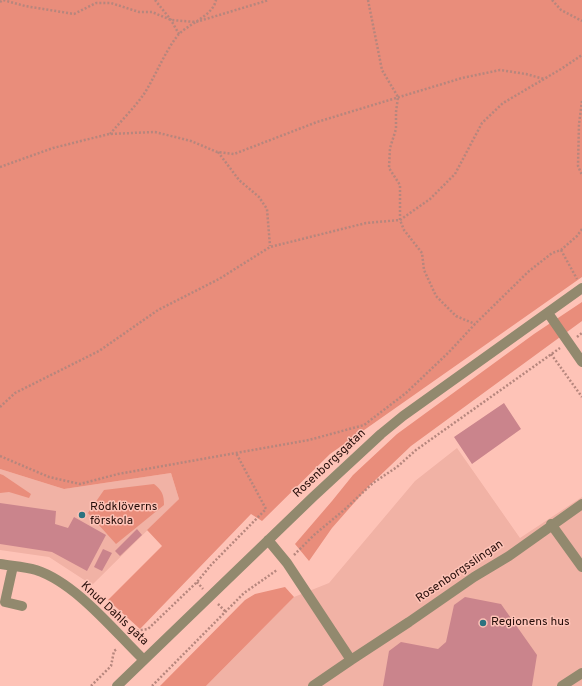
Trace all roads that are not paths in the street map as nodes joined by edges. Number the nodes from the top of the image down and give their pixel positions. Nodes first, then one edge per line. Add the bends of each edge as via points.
1 (580, 284) edge
2 (548, 313) junction
3 (582, 362) edge
4 (582, 504) edge
5 (551, 524) junction
6 (268, 540) junction
7 (0, 564) edge
8 (13, 566) junction
9 (582, 567) edge
10 (3, 602) edge
11 (22, 606) dead end
12 (144, 660) junction
13 (351, 660) junction
14 (582, 673) edge
15 (117, 686) edge
16 (313, 686) edge
17 (562, 686) edge

1 - 2 street, Rosenborgsgatan
2 - 3 street
2 - 6 street, Rosenborgsgatan via 403,416
4 - 5 street, Rosenborgsslingan
5 - 9 street
5 - 13 street, Rosenborgsslingan via 509,556
6 - 12 street, Rosenborgsgatan
6 - 13 street via 287,563
7 - 8 street, Knud Dahls gata
8 - 10 street
8 - 12 street, Knud Dahls gata via 37,571 57,580 84,600
10 - 11 street
12 - 15 street, Rosenborgsgatan
13 - 16 street, Rosenborgsslingan
14 - 17 street

